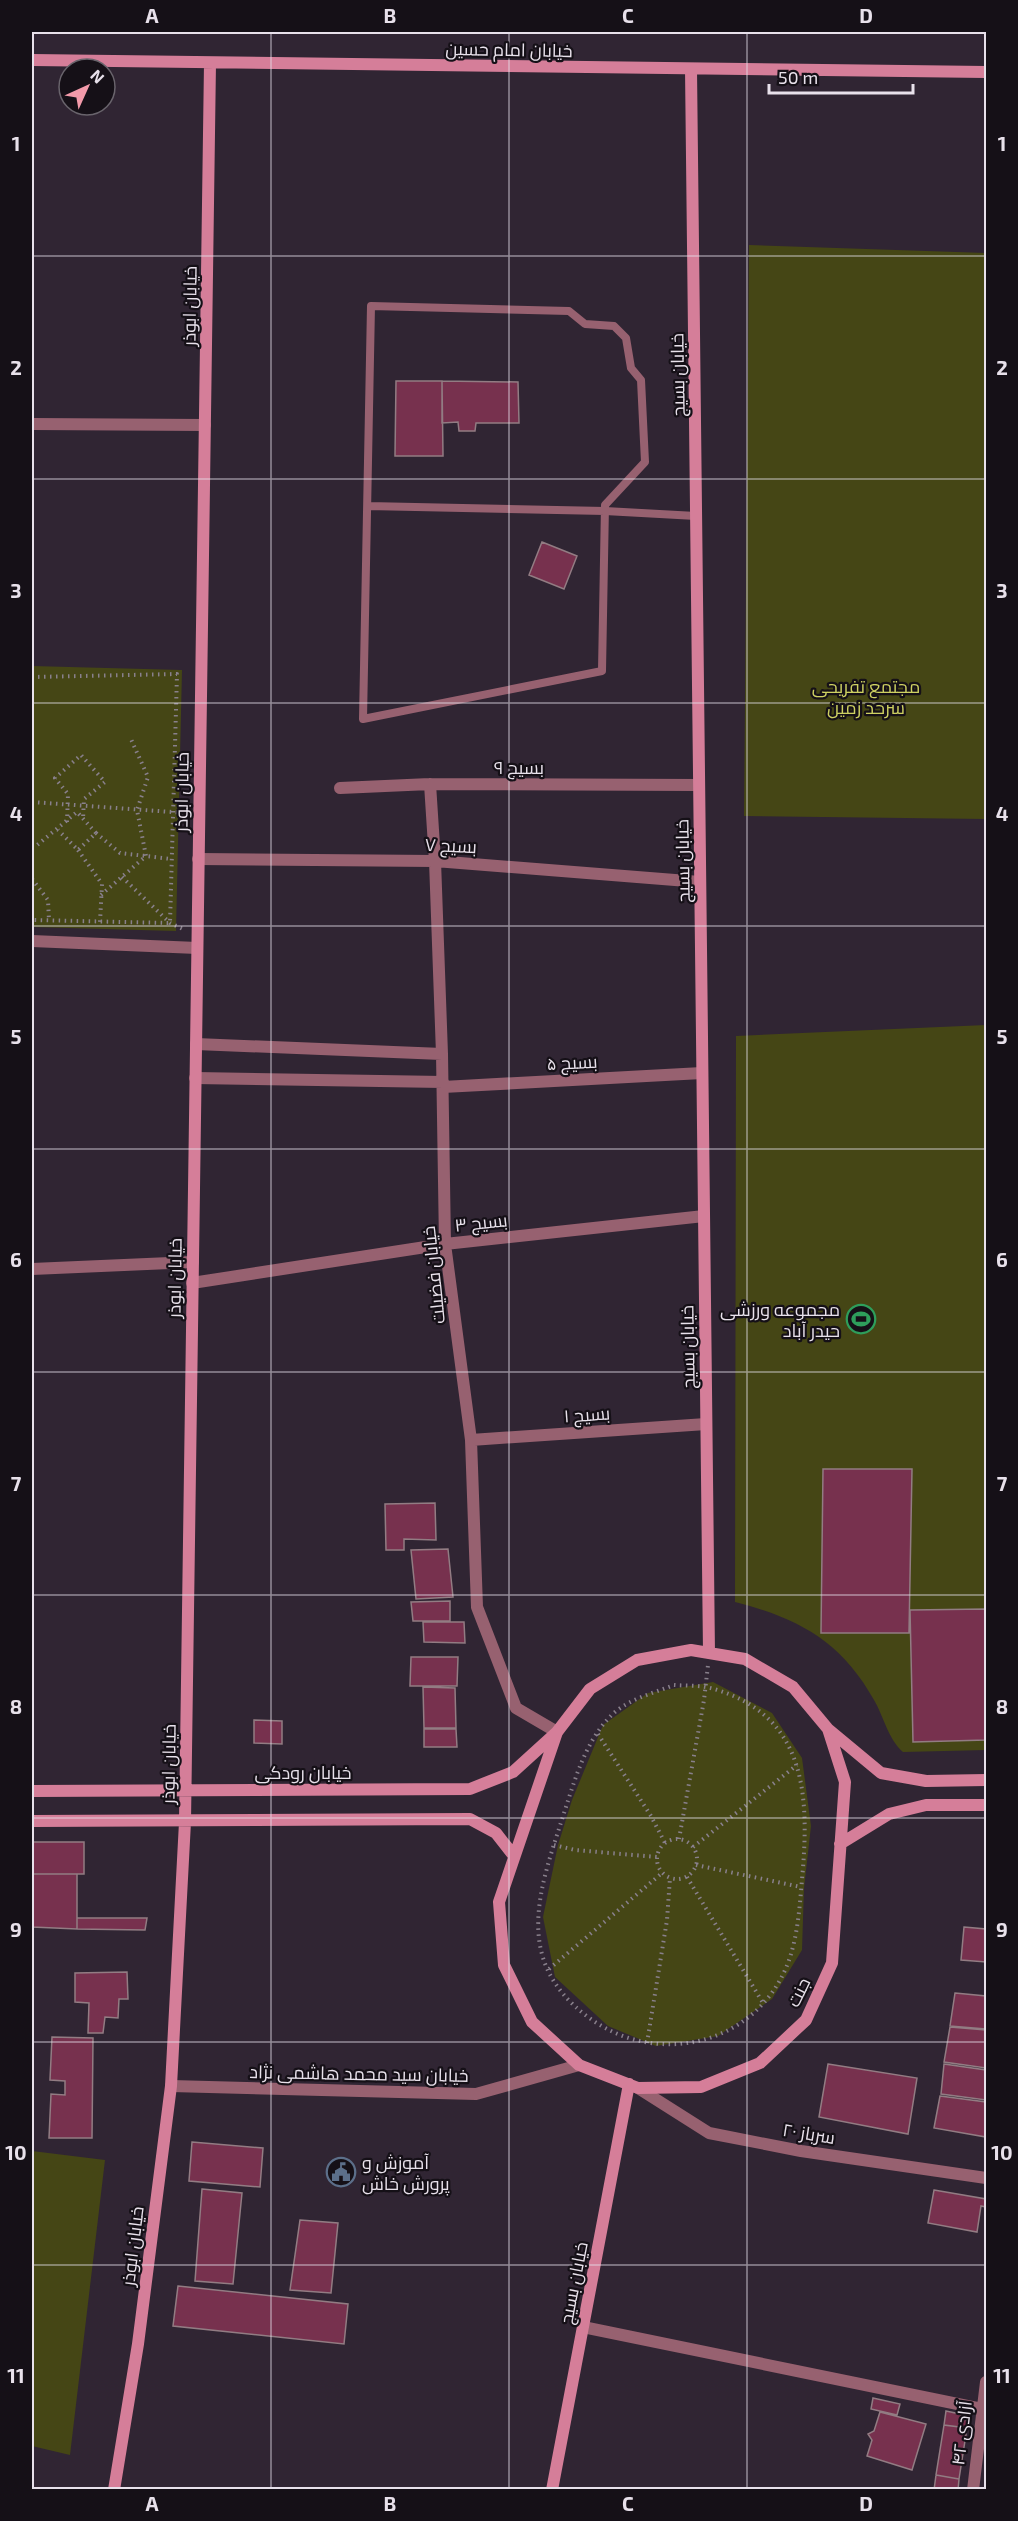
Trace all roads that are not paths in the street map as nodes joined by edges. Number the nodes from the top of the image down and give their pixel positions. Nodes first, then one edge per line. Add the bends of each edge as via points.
1 (32, 60) edge
2 (210, 63) junction
3 (691, 69) junction
4 (987, 72) edge
5 (32, 424) edge
6 (205, 425) junction
7 (368, 506) junction
8 (605, 511) junction
9 (696, 516) junction
10 (430, 784) junction
11 (699, 785) junction
12 (340, 788) dead end
13 (198, 859) junction
14 (435, 861) junction
15 (700, 882) junction
16 (32, 941) edge
17 (197, 941) junction
18 (196, 1044) junction
19 (442, 1054) junction
20 (702, 1074) junction
21 (195, 1078) junction
22 (443, 1084) junction
23 (704, 1216) junction
24 (445, 1244) junction
25 (193, 1262) junction
26 (32, 1269) edge
27 (192, 1283) junction
28 (706, 1424) junction
29 (471, 1440) junction
30 (709, 1653) junction
31 (828, 1730) junction
32 (557, 1732) junction
33 (987, 1780) edge
34 (32, 1791) edge
35 (185, 1791) junction
36 (987, 1805) edge
37 (32, 1821) edge
38 (185, 1822) junction
39 (840, 1844) junction
40 (514, 1856) junction
41 (579, 2065) junction
42 (171, 2086) junction
43 (634, 2086) junction
44 (987, 2178) edge
45 (583, 2327) junction
46 (987, 2382) edge
47 (982, 2409) junction
48 (114, 2490) edge
49 (552, 2490) edge
50 (973, 2490) edge

1 - 2 street, خیابان امام حسین
2 - 3 street, خیابان امام حسین
2 - 6 street, خیابان ابوذر
3 - 4 street, خیابان امام حسین
3 - 9 street, خیابان بسیج
5 - 6 street
6 - 13 street, خیابان ابوذر
7 - 8 lane
7 - 8 lane via 363,719 602,671
7 - 8 lane via 371,306 569,311 585,324 614,326 626,338 631,368 641,380 645,462 605,505
8 - 9 lane
9 - 11 street, خیابان بسیج
10 - 11 street, بسیج ۹
10 - 12 street, بسیج ۹
10 - 14 street, خیابان فضیلت
11 - 15 street, خیابان بسیج
13 - 14 street, بسیج ۷
13 - 17 street, خیابان ابوذر
14 - 15 street, بسیج ۷
14 - 19 street, خیابان فضیلت
15 - 20 street, خیابان بسیج
16 - 17 street
17 - 18 street, خیابان ابوذر
18 - 19 street
18 - 21 street, خیابان ابوذر
19 - 22 street, خیابان فضیلت
20 - 22 street, بسیج ۵
20 - 23 street, خیابان بسیج
21 - 22 street, بسیج ۵
21 - 25 street, خیابان ابوذر
22 - 24 street, خیابان فضیلت
23 - 24 street, بسیج ۳
23 - 28 street, خیابان بسیج
24 - 27 street, بسیج ۳
24 - 29 street, خیابان فضیلت
25 - 26 street
25 - 27 street, خیابان ابوذر
27 - 35 street, خیابان ابوذر
28 - 29 street, بسیج ۱
28 - 30 street, خیابان بسیج
29 - 32 street, خیابان فضیلت via 477,1607 516,1708
30 - 31 street, جنت via 745,1659 793,1687
30 - 32 street, جنت via 691,1650 637,1660 590,1689
31 - 33 street via 881,1773 926,1781
31 - 39 street, جنت via 845,1782
32 - 35 street, خیابان رودکی via 513,1772 470,1789
32 - 40 street, جنت
34 - 35 street, خیابان رودکی
35 - 38 street, خیابان ابوذر
36 - 39 street via 926,1805 889,1814
37 - 38 street
38 - 40 street via 470,1820 496,1833
38 - 42 street, خیابان ابوذر
39 - 43 street, جنت via 832,1963 806,2020 760,2063 701,2087
40 - 41 street, جنت via 499,1902 504,1965 532,2022
41 - 42 street, خیابان سید محمد هاشمی نژاد via 476,2094
41 - 43 street, جنت
42 - 48 street, خیابان ابوذر via 138,2344
43 - 44 street, سرباز ۲۰ via 709,2133 801,2151
43 - 45 street, خیابان بسیج
45 - 47 street
45 - 49 street, خیابان بسیج
46 - 47 street, آزادی ۴۲
47 - 50 street, آزادی ۴۲

